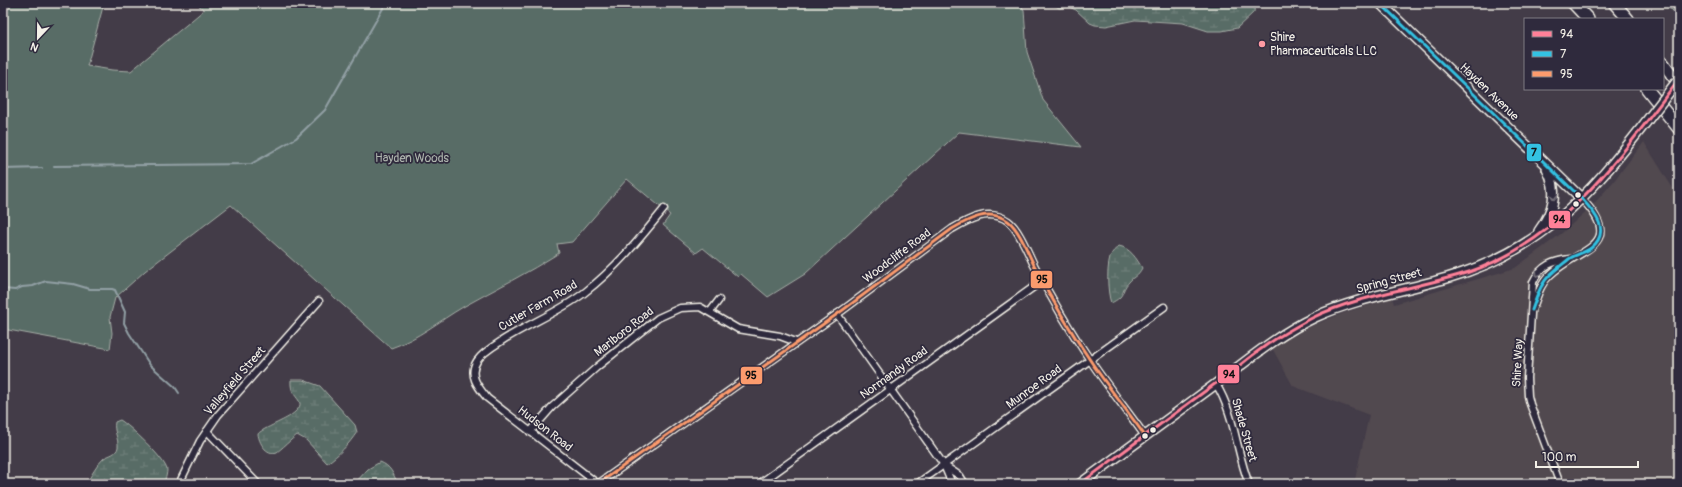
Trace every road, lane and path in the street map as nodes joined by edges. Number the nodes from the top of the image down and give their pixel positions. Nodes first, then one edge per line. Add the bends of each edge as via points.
1 (1380, 3) edge
2 (1573, 3) edge
3 (1614, 3) edge
4 (1624, 3) edge
5 (1587, 18) edge
6 (1627, 18) edge
7 (1632, 18) edge
8 (1664, 64) edge
9 (1679, 79) edge
10 (1679, 84) edge
11 (1648, 90) edge
12 (1679, 129) edge
13 (1542, 160) junction
14 (1582, 199) junction
15 (664, 209) dead end
16 (1532, 240) junction
17 (1570, 259) junction
18 (1042, 281) junction
19 (719, 300) dead end
20 (319, 301) dead end
21 (1164, 308) dead end
22 (1532, 310) junction
23 (710, 312) junction
24 (837, 314) junction
25 (796, 342) junction
26 (1090, 360) junction
27 (1216, 384) junction
28 (891, 389) junction
29 (480, 390) joint
30 (206, 432) junction
31 (530, 432) junction
32 (1145, 436) junction
33 (944, 465) junction
34 (179, 484) edge
35 (258, 484) edge
36 (598, 484) edge
37 (759, 484) edge
38 (917, 484) edge
39 (952, 484) edge
40 (965, 484) edge
41 (1080, 484) edge
42 (1249, 484) edge
43 (1560, 484) edge

1 - 13 main road, Hayden Avenue
2 - 5 highway
3 - 6 highway
4 - 7 highway
8 - 10 highway
9 - 14 main road, Spring Street, bridge via 1612,166
11 - 12 highway
13 - 14 main road, Hayden Avenue
13 -> 16 main road via 1552,178 1554,201 1548,218
14 - 16 main road, Spring Street
14 - 17 street, Shire Way via 1596,216 1601,231 1592,247
15 - 29 street, Cutler Farm Road via 642,237 584,293 561,309 509,335 489,349 477,361 472,374
16 - 27 main road, Spring Street via 1507,256 1476,269 1349,304 1315,317 1262,349
17 - 22 street, Shire Way via 1546,280
17 -> 22 street, Shire Way via 1551,263 1538,273 1532,288
18 - 24 street, Woodcliffe Road via 1017,232 1009,222 998,216 987,215 969,219 952,229
18 - 26 street, Woodcliffe Road
18 - 28 street, Normandy Road
19 - 23 street
20 - 30 street, Valleyfield Street via 218,415
21 - 26 street, Munroe Road
22 - 43 street, Shire Way via 1528,396
23 - 25 street, Marlboro Road via 738,329 780,336
23 - 31 street, Marlboro Road via 695,306 680,308 658,318 552,407
24 - 25 street, Woodcliffe Road
24 - 28 street
25 - 36 street, Woodcliffe Road
26 - 32 street, Woodcliffe Road
26 - 33 street, Munroe Road
27 - 32 main road, Spring Street
27 - 42 street, Shade Street via 1230,412
28 - 33 street
28 - 37 street, Normandy Road
29 - 31 street, Hudson Road
30 - 34 street, Valleyfield Street
30 - 35 street
31 - 36 street, Hudson Road
32 - 41 main road, Spring Street
33 - 38 street, Munroe Road
33 - 39 street
33 - 40 street via 960,476

